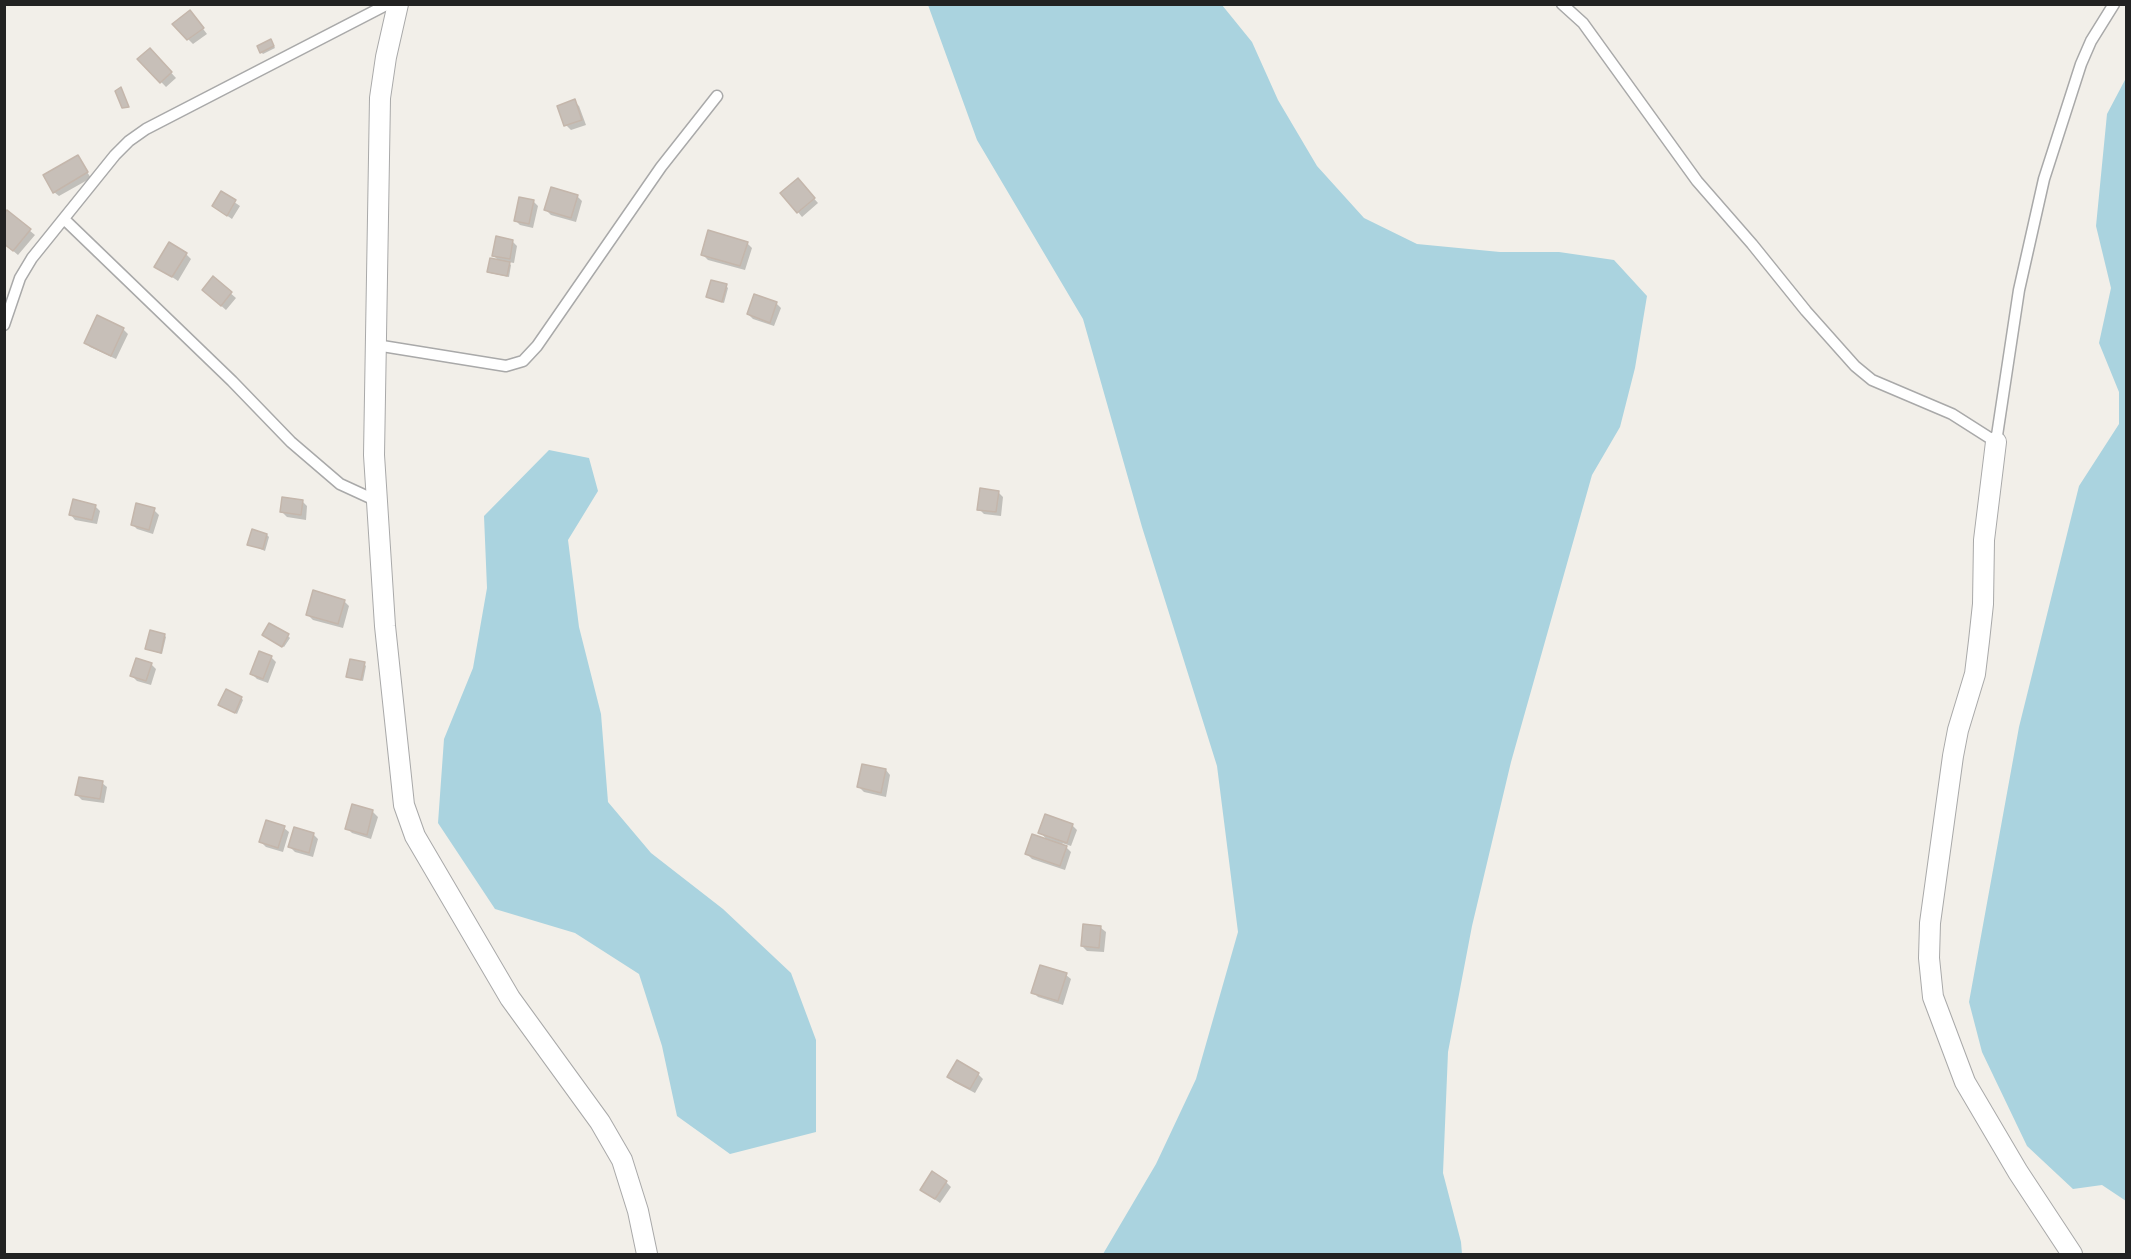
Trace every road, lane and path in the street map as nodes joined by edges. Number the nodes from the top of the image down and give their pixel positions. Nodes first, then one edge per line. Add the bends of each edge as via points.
1 (387, 4) edge
2 (398, 4) edge
3 (1562, 4) edge
4 (2114, 4) edge
5 (717, 96) dead end
6 (64, 219) junction
7 (4, 325) edge
8 (376, 345) junction
9 (1996, 441) junction
10 (377, 501) junction
11 (647, 1254) edge
12 (2072, 1254) edge

1 - 6 lane via 146,129 116,155
2 - 8 street via 380,98
3 - 9 lane via 1583,22 1697,181 1855,366 1872,380 1952,414
4 - 9 lane via 2081,64 2044,179 2019,290
5 - 8 lane via 661,167 523,361 506,366
6 - 7 lane via 20,278
6 - 10 lane via 291,442 340,484
8 - 10 street
9 - 12 street via 1984,540 1983,604 1975,674 1953,756 1930,923 1929,958 1933,998 1965,1082
10 - 11 street via 385,626 404,805 415,836 510,998 600,1122 622,1160

